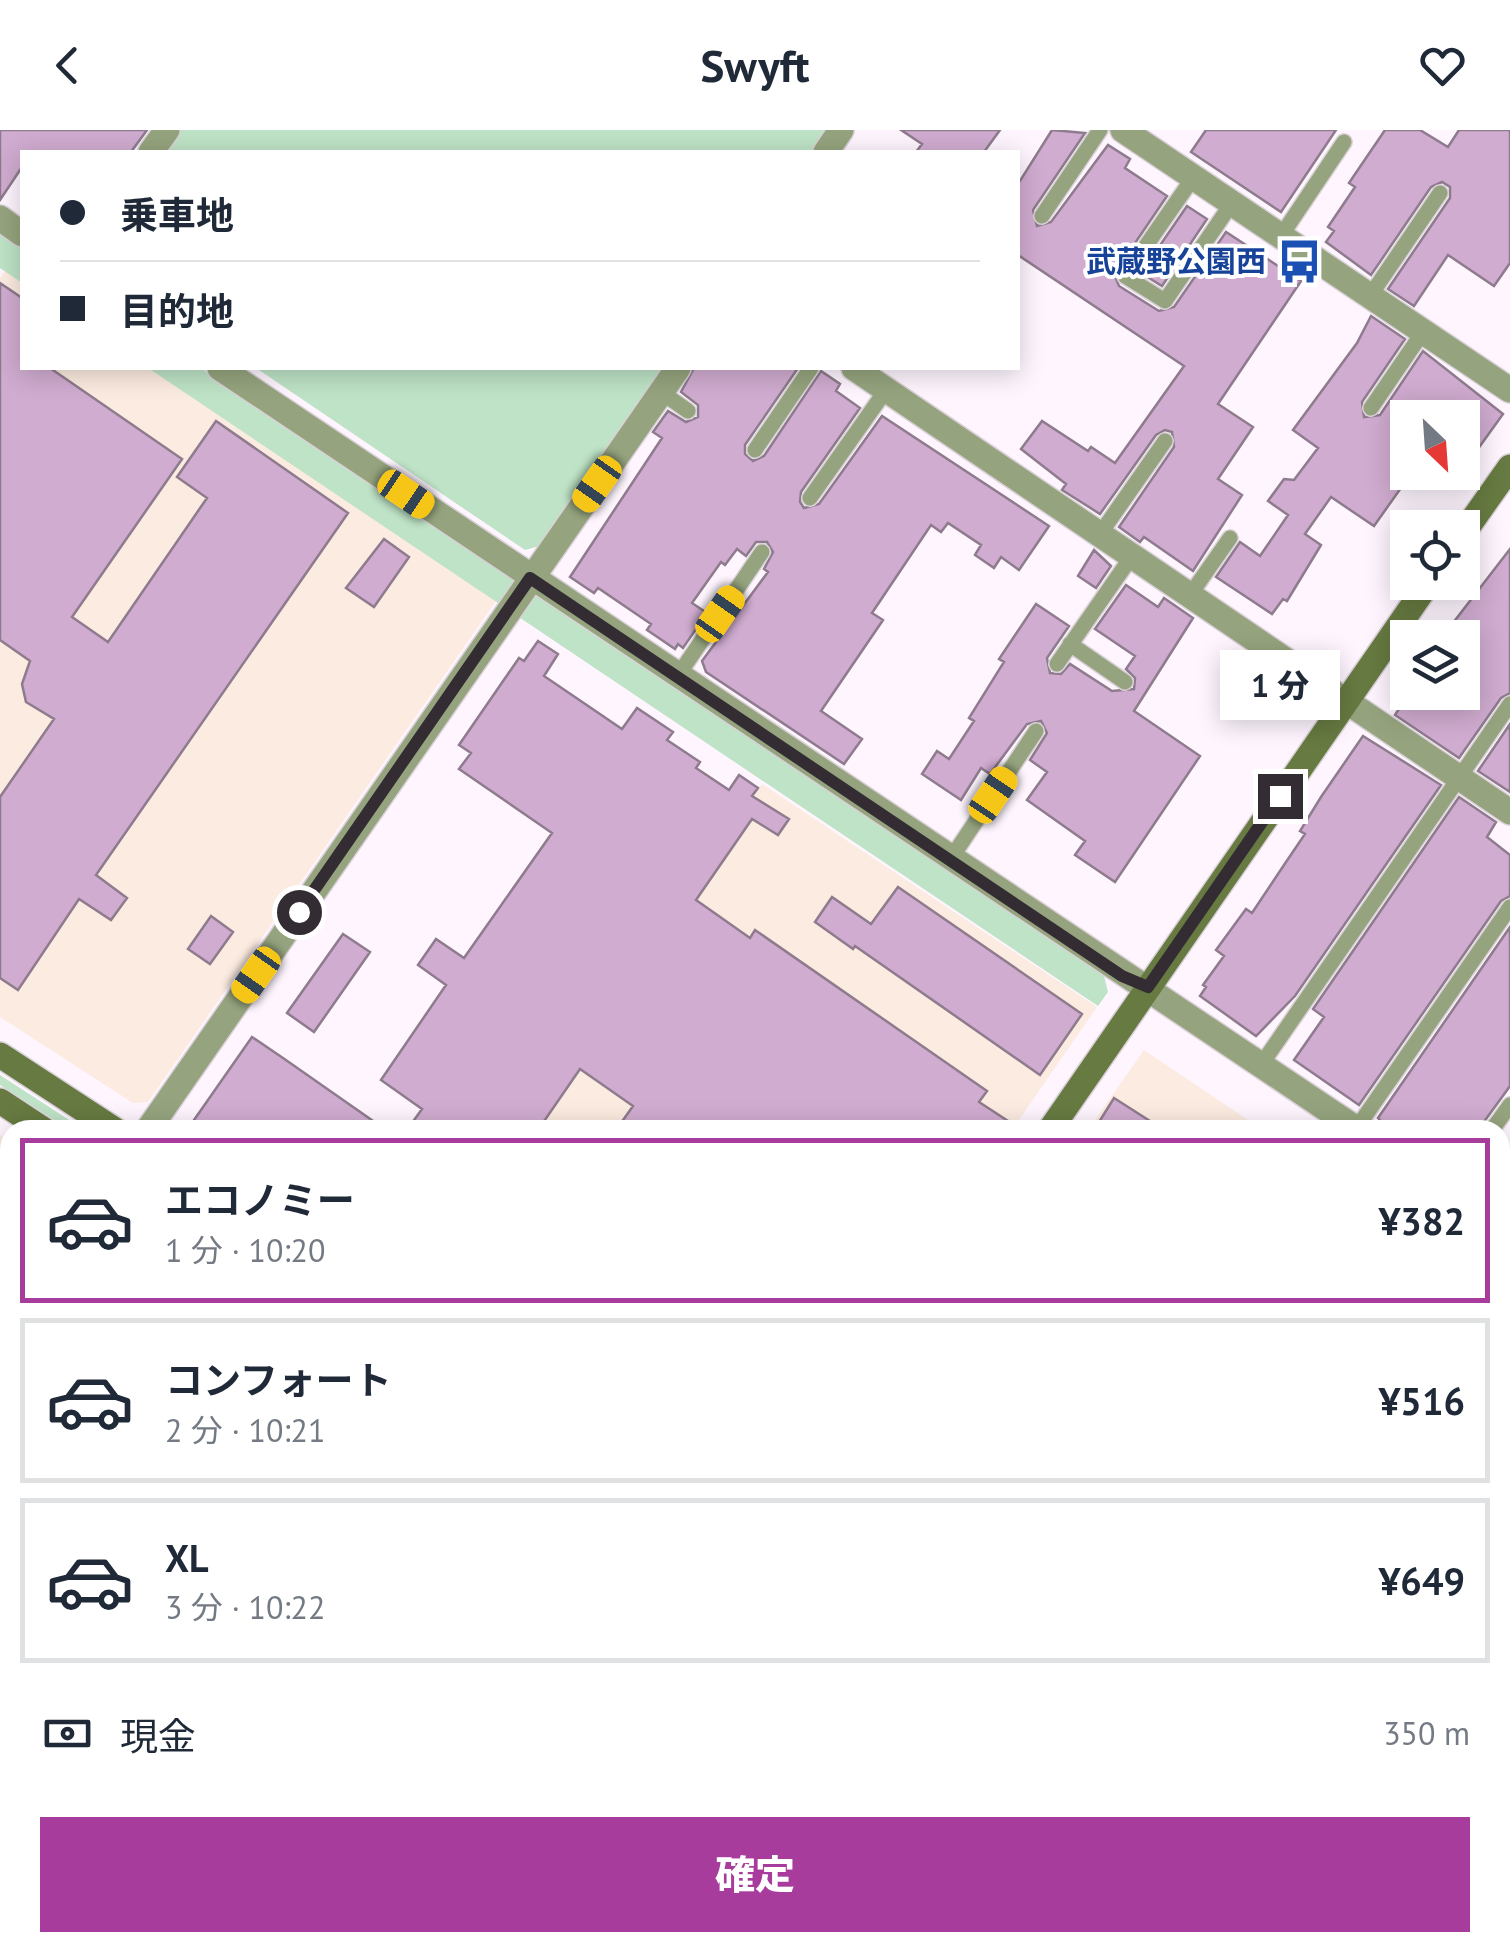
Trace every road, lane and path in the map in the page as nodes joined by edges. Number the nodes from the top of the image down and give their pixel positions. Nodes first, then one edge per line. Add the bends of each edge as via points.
1 (1100, 130) edge
2 (1123, 130) edge
3 (1344, 142) dead end
4 (1193, 178) junction
5 (1440, 193) dead end
6 (1232, 203) junction
7 (1042, 216) dead end
8 (1281, 236) junction
9 (1370, 296) junction
10 (1423, 332) junction
11 (223, 370) edge
12 (677, 370) edge
13 (810, 370) edge
14 (857, 370) edge
15 (886, 390) junction
16 (1510, 390) edge
17 (661, 392) junction
18 (1371, 408) dead end
19 (688, 411) dead end
20 (1164, 441) dead end
21 (755, 450) dead end
22 (1510, 466) edge
23 (810, 498) dead end
24 (1479, 510) edge
25 (1100, 534) junction
26 (1230, 538) dead end
27 (762, 552) dead end
28 (1132, 556) junction
29 (530, 578) junction
30 (1190, 596) junction
31 (1416, 600) edge
32 (1070, 644) junction
33 (1057, 664) dead end
34 (677, 676) junction
35 (1125, 682) dead end
36 (1346, 701) junction
37 (1510, 704) edge
38 (1036, 730) dead end
39 (1459, 777) junction
40 (1510, 812) edge
41 (950, 860) junction
42 (1510, 906) edge
43 (1148, 987) junction
44 (0, 1055) edge
45 (1261, 1065) junction
46 (0, 1101) edge
47 (29, 1120) edge
48 (100, 1120) edge
49 (155, 1120) edge
50 (1057, 1120) edge
51 (1344, 1120) edge
52 (1363, 1120) edge

1 - 7 lane
2 - 4 street
3 - 8 lane
4 - 6 street
4 - 6 lane via 1125,276 1165,302
5 - 9 lane
6 - 8 street
8 - 9 street
9 - 10 street
10 - 16 street
10 - 18 lane
11 - 29 street
12 - 17 street
13 - 21 lane
14 - 15 street
15 - 23 lane
15 - 25 street
17 - 19 lane
17 - 29 street
20 - 25 lane
22 - 24 street
25 - 28 street
26 - 30 lane
27 - 34 lane
28 - 30 street
28 - 32 lane
29 - 34 street
29 - 49 street
30 - 36 street
31 - 36 street
32 - 33 lane
32 - 35 lane
34 - 41 street
36 - 39 street
36 - 43 street
37 - 39 lane
38 - 41 lane
39 - 40 street
39 - 45 lane
41 - 43 street
42 - 52 lane
43 - 45 street
43 - 50 street
44 - 48 street
45 - 51 street
46 - 47 street

